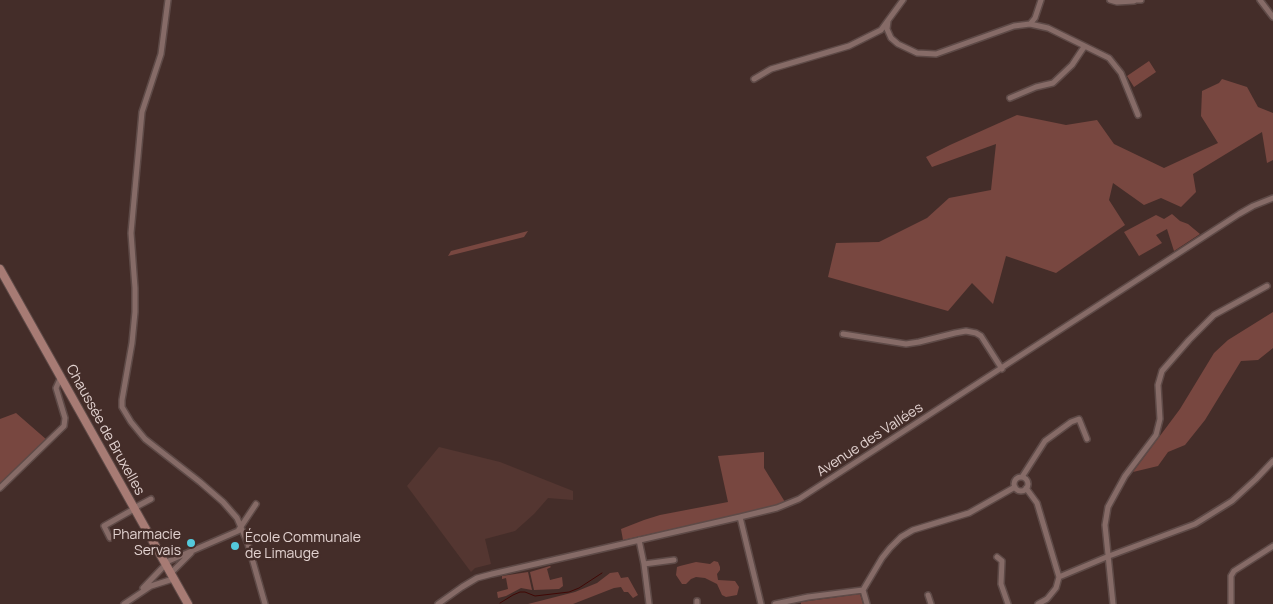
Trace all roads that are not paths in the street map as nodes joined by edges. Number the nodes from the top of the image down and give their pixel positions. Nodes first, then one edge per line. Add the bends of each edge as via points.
1 (168, 0) edge
2 (903, 0) edge
3 (1041, 0) edge
4 (1110, 0) edge
5 (1133, 0) edge
6 (1141, 0) edge
7 (1260, 0) edge
8 (1273, 17) edge
9 (888, 21) junction
10 (1030, 24) junction
11 (1084, 46) junction
12 (754, 79) dead end
13 (1010, 98) dead end
14 (1138, 115) dead end
15 (1273, 198) edge
16 (0, 269) edge
17 (1268, 286) dead end
18 (843, 334) dead end
19 (1002, 369) junction
20 (61, 376) junction
21 (1087, 439) dead end
22 (1273, 461) edge
23 (1022, 477) junction
24 (1015, 487) junction
25 (0, 488) edge
26 (1026, 488) junction
27 (151, 499) dead end
28 (256, 504) dead end
29 (134, 509) junction
30 (740, 517) junction
31 (241, 526) junction
32 (110, 538) dead end
33 (639, 540) junction
34 (1273, 546) edge
35 (194, 550) junction
36 (997, 556) dead end
37 (1109, 556) junction
38 (674, 560) dead end
39 (165, 564) junction
40 (644, 564) junction
41 (172, 577) junction
42 (1059, 577) junction
43 (863, 590) junction
44 (140, 592) junction
45 (928, 595) dead end
46 (1112, 602) edge
47 (124, 604) edge
48 (188, 604) edge
49 (265, 604) edge
50 (438, 604) edge
51 (649, 604) edge
52 (761, 604) edge
53 (775, 604) edge
54 (867, 604) edge
55 (931, 604) edge
56 (1008, 604) edge
57 (1038, 604) edge
58 (1231, 604) edge

1 - 31 street via 161,54 142,112 131,233 135,312 122,407 145,439 223,502
2 - 9 street
3 - 10 street
4 - 5 street
5 - 6 street
7 - 8 street
9 - 10 street via 887,29 898,44 926,54 936,54 1014,26
9 - 12 street via 881,30 849,46 785,63
10 - 11 street via 1048,28
11 - 13 street via 1072,65 1053,83
11 - 14 street via 1114,63
15 - 19 street, Avenue des Vallées via 1239,214
16 - 20 main road, Chaussée de Bruxelles
17 - 37 street via 1214,315 1162,371 1158,385 1160,419 1156,435 1125,476 1108,507 1105,525
18 - 19 street via 906,344 966,331 976,333
19 - 30 street, Avenue des Vallées via 799,499
20 - 25 street via 56,388 65,418 64,426
20 - 29 main road, Chaussée de Bruxelles
21 - 23 street via 1079,420 1071,422 1045,441
22 - 37 street via 1218,512 1195,524
23 - 24 street via 1015,480
23 - 26 street via 1028,482
24 - 26 street via 1020,491
24 - 43 street via 969,513 913,530 901,537 882,558
26 - 42 street via 1037,503
27 - 29 street
28 - 31 street
29 - 32 street via 104,526
29 - 39 main road, Chaussée de Bruxelles
30 - 33 street, Avenue des Vallées
30 - 52 street
31 - 35 street via 233,534
31 - 49 street
33 - 40 street
33 - 50 street, Avenue des Vallées via 478,578
34 - 58 street via 1231,576
35 - 39 street
35 - 41 street
36 - 56 street via 1002,561 1001,584
37 - 42 street
37 - 46 street
38 - 40 street
39 - 41 main road, Chaussée de Bruxelles
39 - 44 street
40 - 51 street
41 - 44 street
41 - 48 main road, Chaussée de Bruxelles
42 - 57 street via 1047,600
43 - 53 street
43 - 54 street
44 - 47 street
45 - 55 street

